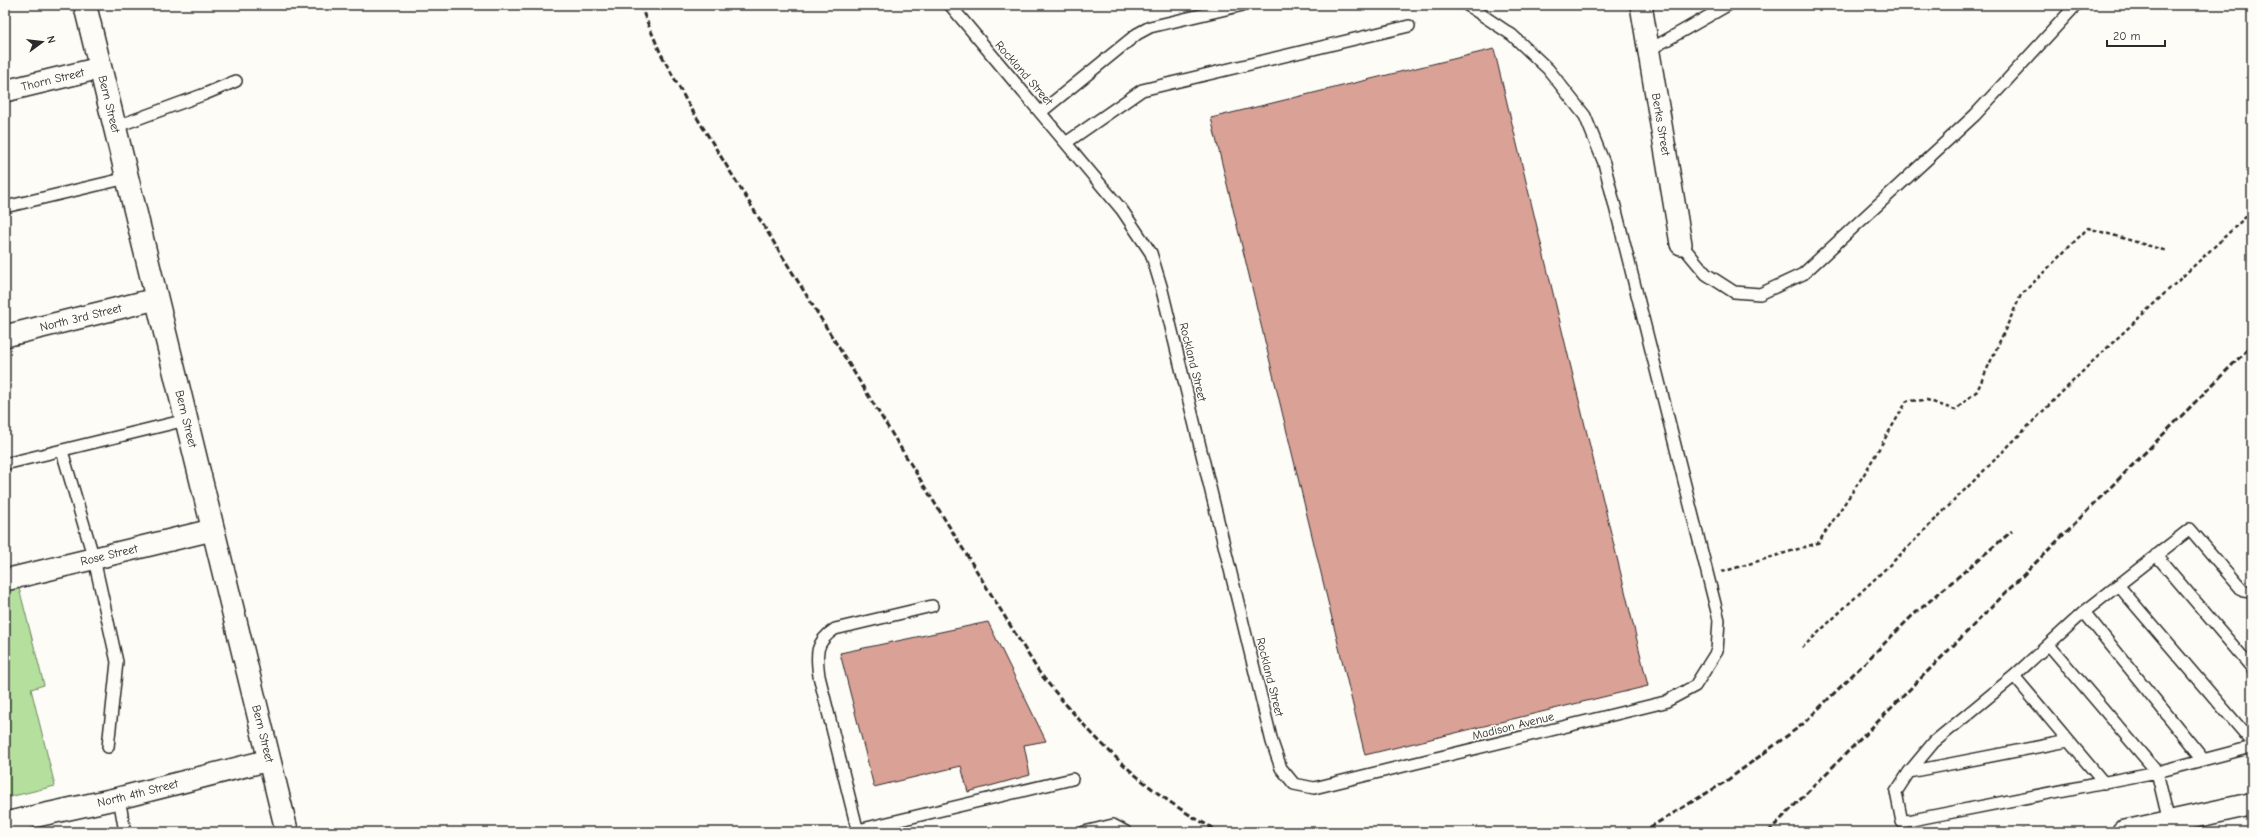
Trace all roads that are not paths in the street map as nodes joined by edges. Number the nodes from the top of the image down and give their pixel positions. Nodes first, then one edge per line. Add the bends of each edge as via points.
1 (85, 5) edge
2 (950, 5) edge
3 (1243, 5) edge
4 (1467, 5) edge
5 (1641, 5) edge
6 (1728, 5) edge
7 (2076, 5) edge
8 (1409, 26) dead end
9 (1649, 50) junction
10 (100, 68) junction
11 (236, 81) dead end
12 (5, 91) edge
13 (1041, 112) junction
14 (115, 127) junction
15 (1067, 142) junction
16 (127, 178) junction
17 (5, 207) edge
18 (1681, 244) joint
19 (156, 299) junction
20 (5, 336) edge
21 (186, 420) junction
22 (62, 451) junction
23 (5, 464) edge
24 (212, 530) junction
25 (2156, 555) junction
26 (94, 559) junction
27 (5, 580) edge
28 (2118, 585) junction
29 (2252, 592) edge
30 (932, 606) dead end
31 (2084, 612) junction
32 (2049, 645) junction
33 (2252, 668) edge
34 (2014, 676) junction
35 (2068, 741) junction
36 (2252, 742) edge
37 (108, 747) dead end
38 (2252, 747) edge
39 (269, 760) junction
40 (2203, 760) junction
41 (1909, 772) junction
42 (2157, 772) junction
43 (1072, 779) dead end
44 (2104, 783) junction
45 (1294, 784) joint
46 (119, 798) junction
47 (2252, 804) edge
48 (2169, 822) junction
49 (5, 823) edge
50 (1114, 829) edge
51 (858, 831) edge
52 (125, 832) edge
53 (287, 832) edge
54 (1084, 832) edge
55 (1126, 832) edge
56 (2123, 832) edge

1 - 10 street, Bern Street
2 - 13 lane, Rockland Street
3 - 13 lane via 1150,26
4 - 45 lane, Madison Avenue via 1512,35 1548,69 1585,116 1604,163 1719,620 1717,651 1696,686 1665,702 1314,788
5 - 9 street, Berks Street
6 - 9 lane
7 - 18 lane via 1975,115 1803,274 1760,294 1734,292 1706,274
8 - 15 lane via 1142,90
9 - 18 street, Berks Street
10 - 12 street, Thorn Street
10 - 14 street, Bern Street
11 - 14 lane
13 - 15 lane, Rockland Street
14 - 16 street, Bern Street
15 - 45 lane, Rockland Street via 1122,210 1151,253 1272,742 1281,768
16 - 17 lane
16 - 19 street, Bern Street
19 - 20 street, North 3rd Street
19 - 21 street, Bern Street
21 - 22 lane
21 - 24 street, Bern Street
22 - 23 lane
22 - 26 lane
24 - 26 street, Rose Street
24 - 39 street, Bern Street
25 - 28 lane
25 - 29 lane via 2190,528 2243,590
25 - 33 lane
26 - 27 street, Rose Street
26 - 37 lane via 117,662
28 - 31 lane
28 - 36 lane
30 - 51 lane via 835,629 826,635 816,654 819,676
31 - 32 lane
31 - 40 lane
32 - 34 lane
32 - 42 lane
34 - 35 lane
34 - 41 lane via 1934,742
35 - 41 lane
35 - 44 lane
38 - 40 lane
39 - 46 street, North 4th Street
39 - 53 street, Bern Street
40 - 42 lane
41 - 44 lane via 1896,792 1902,822
42 - 44 lane
42 - 48 lane
43 - 51 lane
46 - 49 street, North 4th Street
46 - 52 lane
47 - 48 street
48 - 56 street
50 - 54 lane
50 - 55 lane

